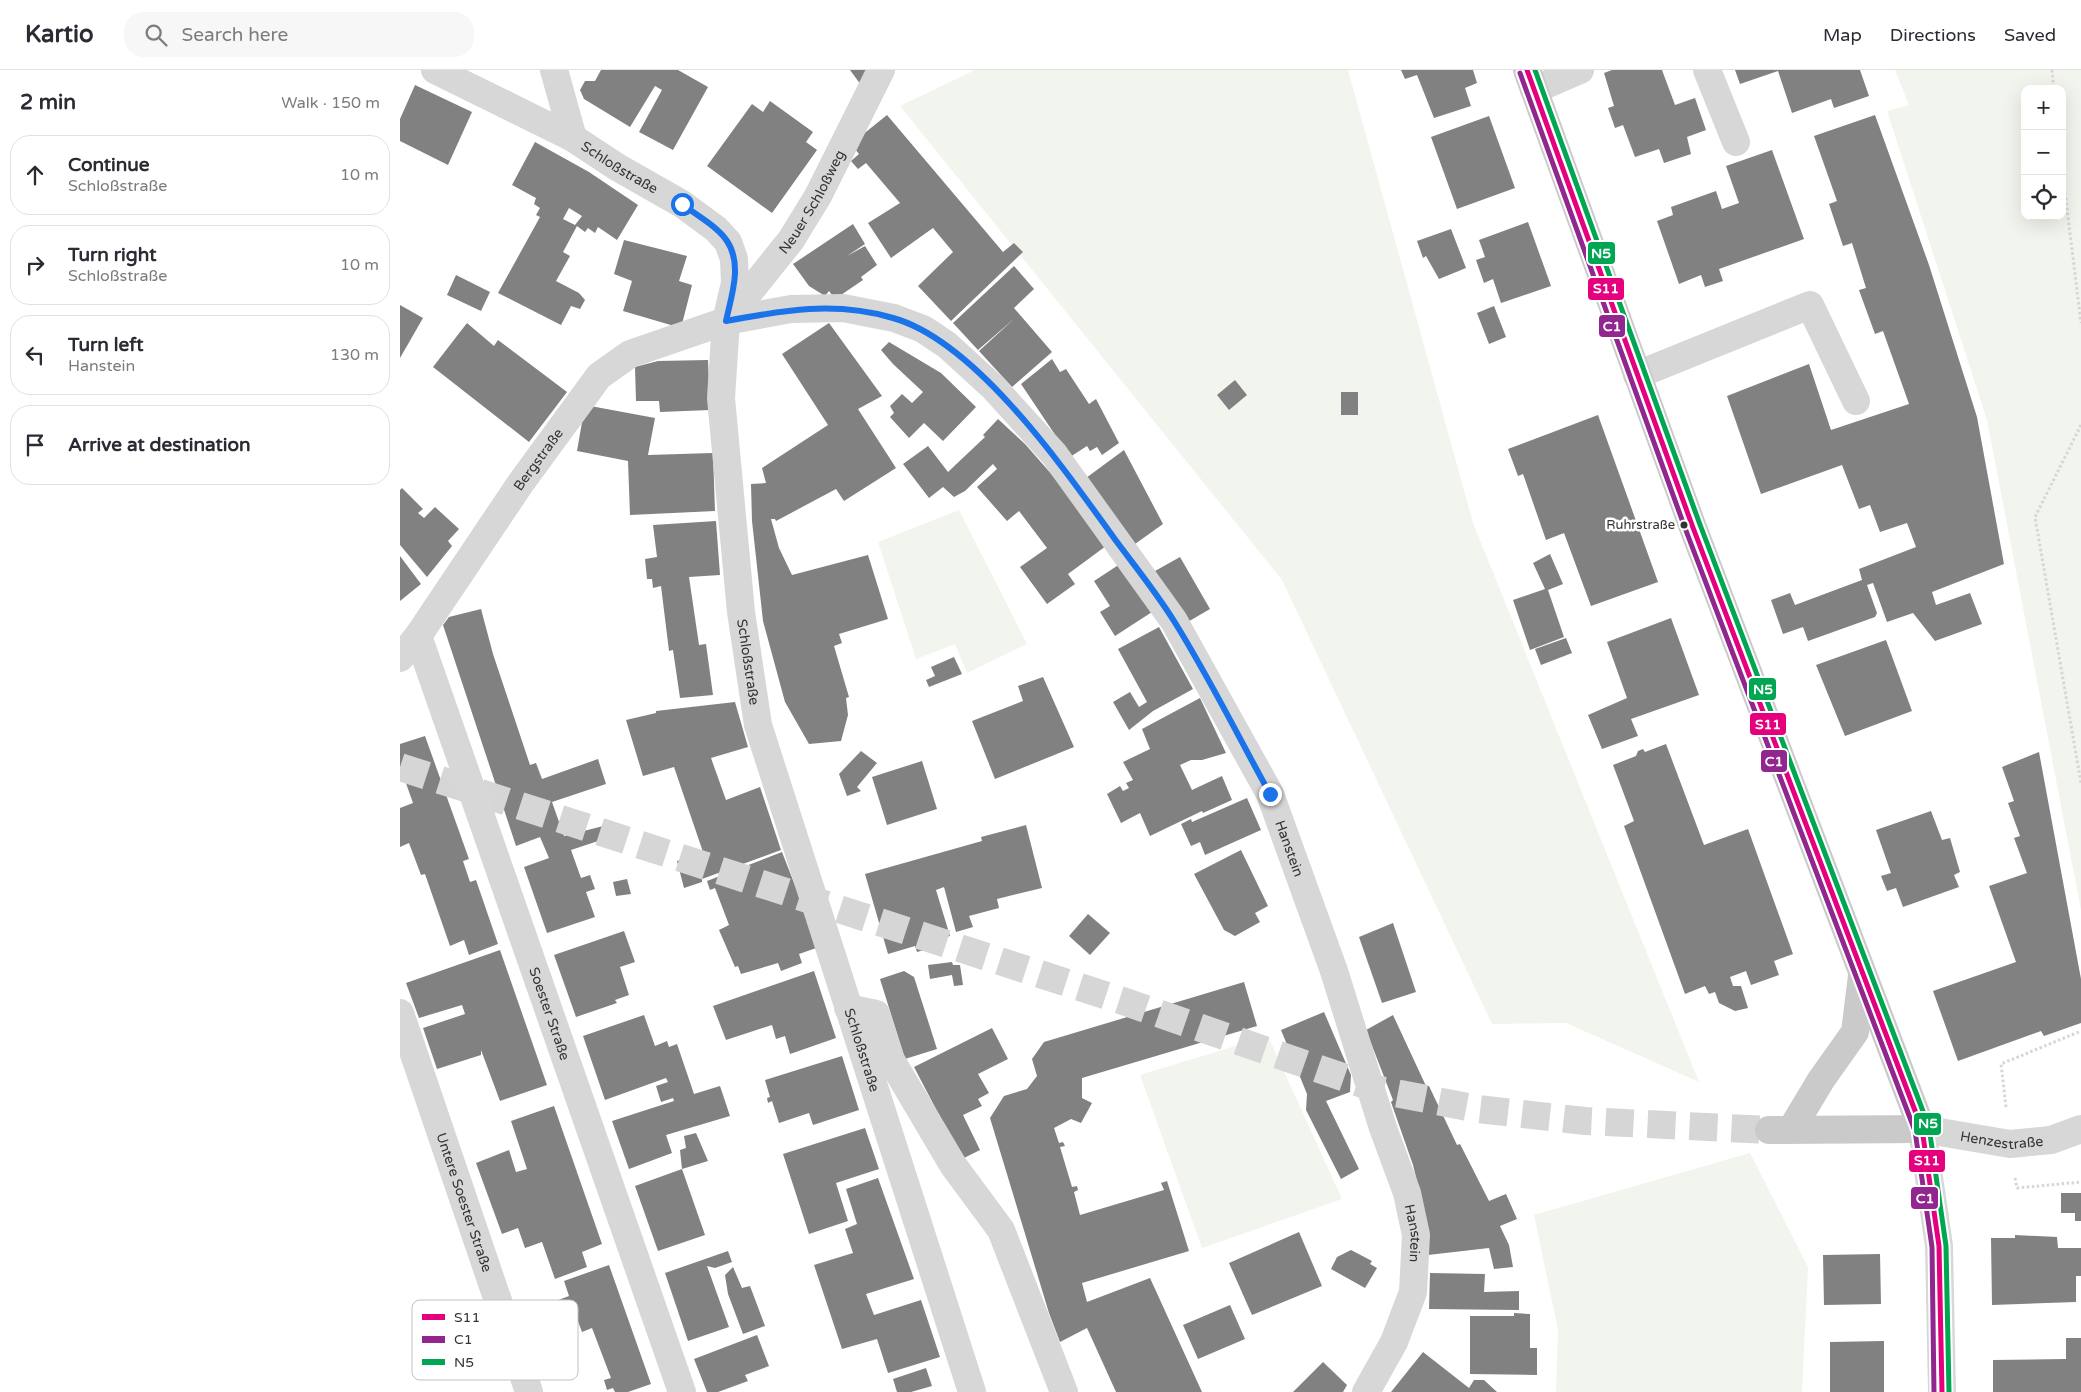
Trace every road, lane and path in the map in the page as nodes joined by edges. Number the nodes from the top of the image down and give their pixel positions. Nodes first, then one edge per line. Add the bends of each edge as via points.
1 (435, 70) edge
2 (554, 70) edge
3 (881, 70) edge
4 (1580, 70) edge
5 (1707, 70) edge
6 (2052, 70) edge
7 (1530, 80) edge
8 (2054, 85) edge
9 (573, 138) junction
10 (1736, 142) dead end
11 (2063, 175) edge
12 (726, 321) junction
13 (2081, 323) edge
14 (1637, 375) junction
15 (1856, 401) dead end
16 (2081, 425) edge
17 (418, 636) junction
18 (400, 658) edge
19 (2081, 783) edge
20 (1863, 973) junction
21 (848, 1008) junction
22 (400, 1013) edge
23 (2081, 1031) edge
24 (1922, 1129) junction
25 (2081, 1129) edge
26 (2010, 1144) junction
27 (497, 1300) edge
28 (524, 1380) edge
29 (528, 1392) edge
30 (682, 1392) edge
31 (972, 1392) edge
32 (1064, 1392) edge
33 (1366, 1392) edge
34 (1942, 1392) edge

1 - 9 street, Schloßstraße
2 - 9 street
3 - 12 street, Neuer Schloßweg via 818,196 795,233
4 - 7 street
5 - 10 street
6 - 8 path
7 - 14 main road
9 - 12 street, Schloßstraße via 682,204 728,242 734,259 734,283
11 - 13 path
12 - 17 street, Bergstraße via 630,354 599,376 520,484
12 - 21 street, Schloßstraße via 722,398 741,612 758,726
12 - 33 street, Hanstein via 791,309 843,308 894,318 947,345 994,388 1054,454 1174,621 1270,794 1334,971 1383,1128 1408,1193 1416,1235 1413,1292 1394,1342
14 - 15 street via 1810,305
14 - 20 main road
16 - 19 path via 2035,517
17 - 18 street, Bergstraße
17 - 30 street, Soester Straße
20 - 24 main road
20 - 24 main road via 1855,1032 1780,1130
21 - 31 street, Schloßstraße
21 - 32 street via 876,1014 890,1060 953,1165 1001,1230
22 - 27 street, Untere Soester Straße
23 - 26 path via 2001,1064
24 - 26 street, Henzestraße
24 - 34 street via 1939,1246
25 - 26 street, Henzestraße via 2051,1140
28 - 29 street, Untere Soester Straße

